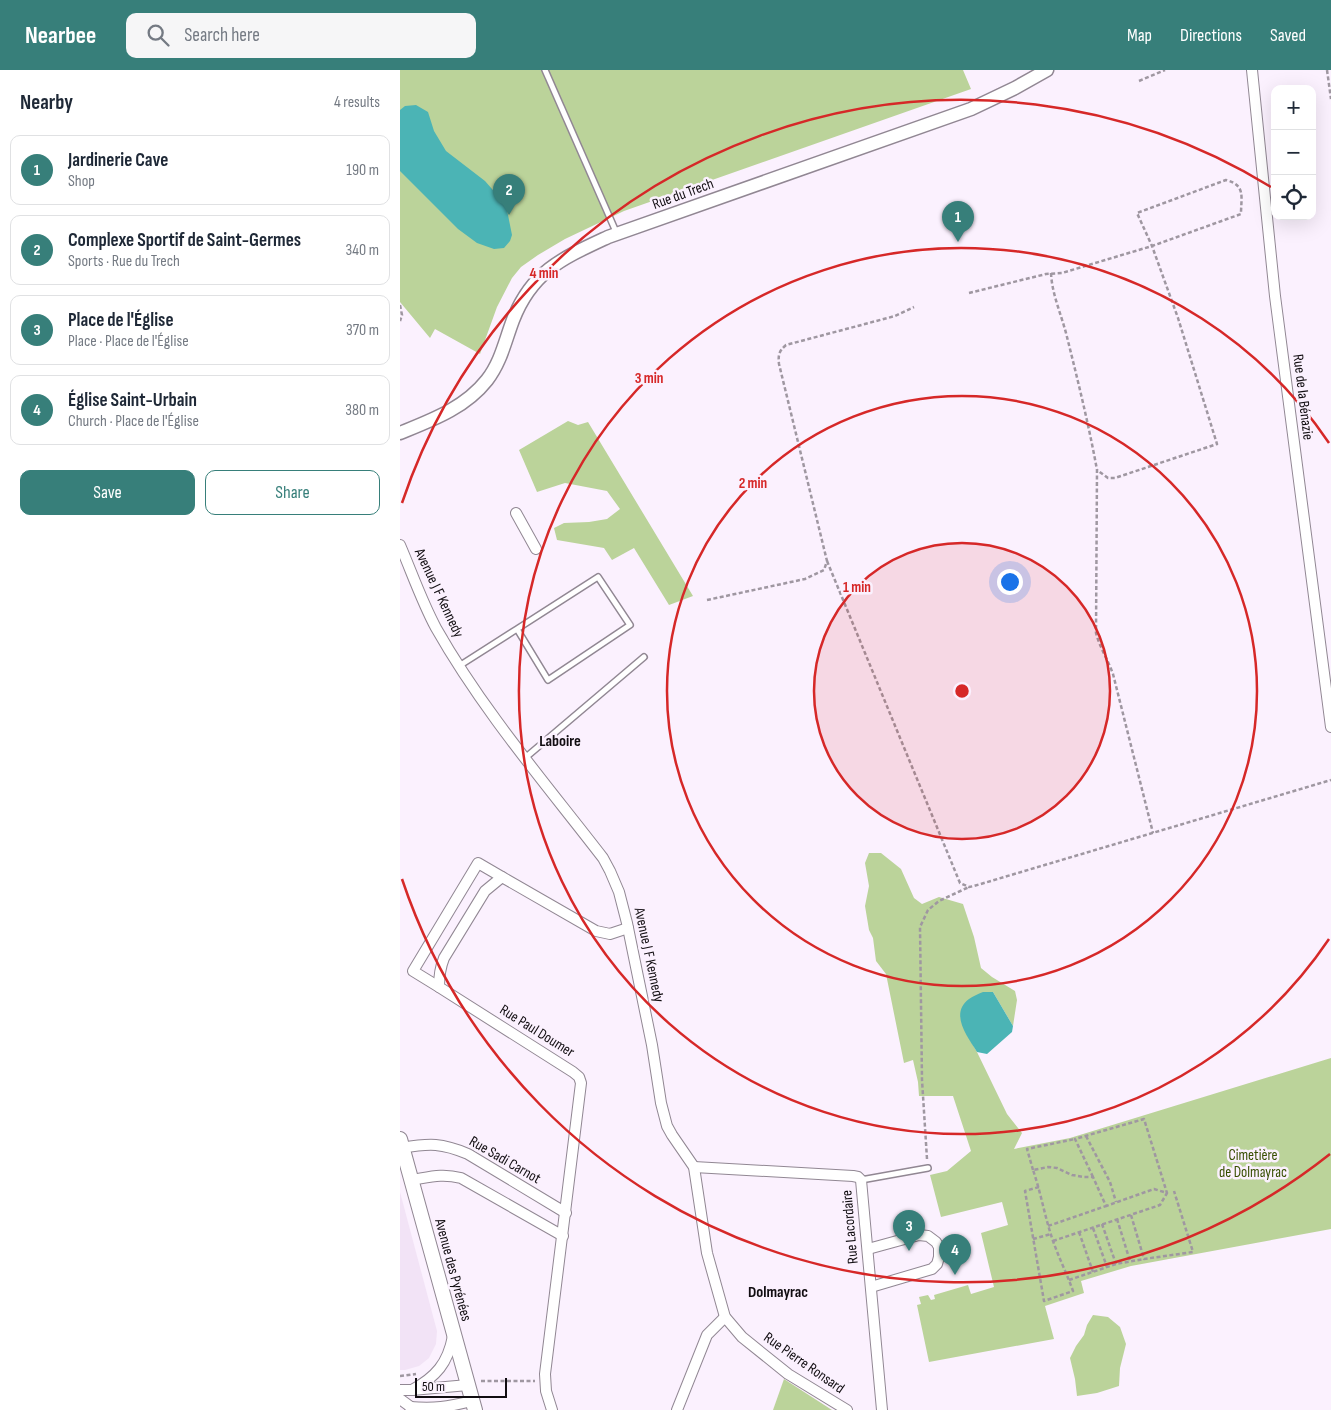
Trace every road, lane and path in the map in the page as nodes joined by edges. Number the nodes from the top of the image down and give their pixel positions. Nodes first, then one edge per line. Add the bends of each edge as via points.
1 (545, 70) edge
2 (1047, 70) edge
3 (1165, 70) edge
4 (1252, 70) edge
5 (1328, 70) edge
6 (1140, 81) dead end
7 (1331, 99) edge
8 (618, 234) junction
9 (1152, 246) junction
10 (1051, 273) junction
11 (969, 293) dead end
12 (400, 305) edge
13 (914, 307) dead end
14 (400, 321) edge
15 (400, 434) edge
16 (1096, 470) junction
17 (516, 513) dead end
18 (400, 545) edge
19 (536, 549) dead end
20 (827, 561) junction
21 (707, 600) dead end
22 (517, 629) junction
23 (644, 657) dead end
24 (459, 666) junction
25 (1331, 727) edge
26 (526, 758) junction
27 (1331, 780) edge
28 (1153, 832) junction
29 (502, 877) junction
30 (969, 887) junction
31 (628, 928) junction
32 (438, 987) junction
33 (1086, 1136) junction
34 (1075, 1139) junction
35 (401, 1143) edge
36 (694, 1167) junction
37 (928, 1168) joint
38 (1034, 1170) junction
39 (1093, 1177) junction
40 (411, 1180) junction
41 (861, 1180) junction
42 (1039, 1187) junction
43 (1174, 1191) dead end
44 (1167, 1193) junction
45 (1116, 1202) junction
46 (1106, 1206) junction
47 (566, 1213) junction
48 (1131, 1215) junction
49 (1117, 1219) junction
50 (1102, 1224) junction
51 (1048, 1226) junction
52 (1093, 1228) junction
53 (1079, 1232) junction
54 (1051, 1234) junction
55 (563, 1236) junction
56 (1033, 1239) junction
57 (1053, 1241) junction
58 (868, 1249) junction
59 (1144, 1259) junction
60 (1130, 1261) junction
61 (1116, 1264) junction
62 (1107, 1267) junction
63 (1093, 1272) junction
64 (1069, 1280) junction
65 (871, 1287) junction
66 (725, 1317) junction
67 (453, 1332) junction
68 (421, 1371) dead end
69 (400, 1376) edge
70 (545, 1381) junction
71 (467, 1383) junction
72 (400, 1390) edge
73 (412, 1390) junction
74 (400, 1399) edge
75 (473, 1405) edge
76 (413, 1408) edge
77 (552, 1410) edge
78 (677, 1410) edge
79 (847, 1410) edge
80 (882, 1410) edge

1 - 8 lane
2 - 8 street, Rue du Trech via 971,109
3 - 6 path
4 - 25 street, Rue de la Bénazie via 1275,296
5 - 7 path
8 - 15 street, Rue du Trech via 570,255 542,275 523,299 500,358 486,381 454,409
9 - 9 path via 1137,213 1226,180 1239,185 1241,214
9 - 10 path via 1062,273
9 - 16 path via 1217,444 1115,478 1108,478
10 - 11 path
10 - 16 path
12 - 14 path
13 - 20 path via 894,316 786,345 778,355
16 - 28 path via 1096,633 1113,674
17 - 19 street
18 - 24 street, Avenue J F Kennedy via 432,619
20 - 21 path via 824,570 805,579
20 - 30 path via 960,883
22 - 22 lane via 548,680 630,625 598,577
22 - 24 lane
23 - 26 lane
24 - 26 street, Avenue J F Kennedy
26 - 31 street, Avenue J F Kennedy via 603,858 619,892
27 - 28 path
28 - 30 path
29 - 31 street, Rue Paul Doumer via 596,931 610,934
29 - 32 street via 485,891 444,958
29 - 32 street, Rue Paul Doumer via 478,863 413,971
30 - 37 path via 939,901 928,910 920,927 922,1080
31 - 36 street, Avenue J F Kennedy via 664,1114 672,1135
32 - 47 street, Rue Paul Doumer via 579,1077 581,1083
33 - 34 path
33 - 44 path via 1144,1119
33 - 45 path via 1110,1182
34 - 38 path via 1026,1149
34 - 39 path
35 - 40 main road, Avenue des Pyrénées
35 - 47 street, Rue Sadi Carnot via 428,1143 454,1148
36 - 41 street, Rue Lacordaire via 853,1176
36 - 66 street, Avenue J F Kennedy via 707,1253
37 - 41 lane
38 - 39 path via 1057,1168 1072,1175
38 - 42 path
39 - 46 path
40 - 55 street via 441,1175 461,1178
40 - 67 main road, Avenue des Pyrénées
41 - 58 street, Rue Lacordaire
42 - 51 path
42 - 56 path via 1025,1191
43 - 59 path via 1193,1252
44 - 45 path via 1154,1189
44 - 48 path via 1160,1204
45 - 46 path
46 - 51 path
47 - 55 street
48 - 49 path
48 - 59 path
49 - 50 path
49 - 60 path
50 - 52 path
50 - 61 path
51 - 54 path
52 - 53 path
52 - 62 path
53 - 57 path
53 - 63 path
54 - 56 path
54 - 57 path
55 - 70 street
56 - 64 path via 1044,1301 1073,1291
57 - 64 path
58 - 65 street, Rue Lacordaire
58 - 65 street via 919,1235 928,1236 939,1247 937,1264 932,1269
59 - 60 path
60 - 61 path
61 - 62 path
62 - 63 path
63 - 64 path
65 - 80 street, Rue Lacordaire
66 - 78 street via 707,1335
66 - 79 street, Rue Pierre Ronsard via 742,1337 788,1374
67 - 71 main road, Avenue des Pyrénées
67 - 73 street via 451,1347 436,1374
68 - 69 path
70 - 71 path
70 - 77 street
71 - 73 street
71 - 75 main road, Avenue des Pyrénées
72 - 73 street
74 - 76 street
75 - 76 street

